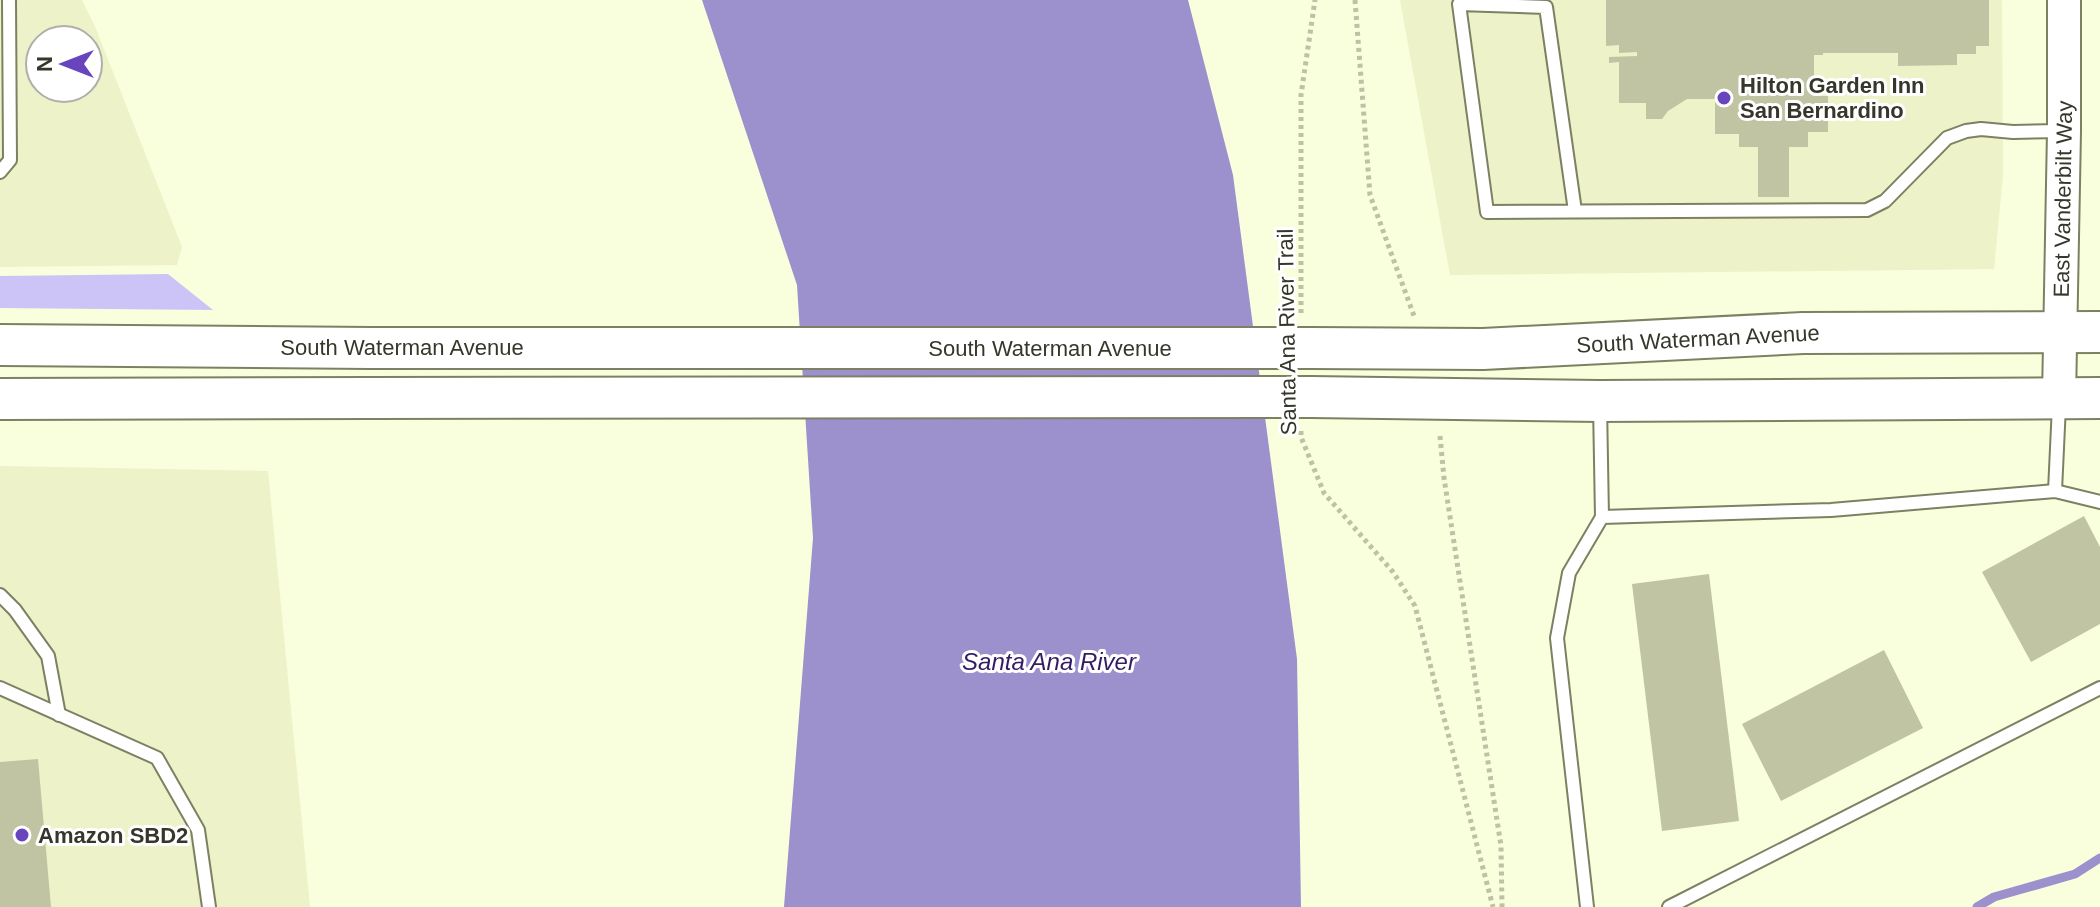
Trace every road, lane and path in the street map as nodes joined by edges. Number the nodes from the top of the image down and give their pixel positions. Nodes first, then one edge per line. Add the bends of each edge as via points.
1 (9, 0) edge
2 (1315, 0) edge
3 (1355, 0) edge
4 (2064, 0) edge
5 (2064, 131) junction
6 (0, 172) edge
7 (1575, 211) junction
8 (1416, 321) dead end
9 (2081, 332) edge
10 (1305, 338) junction
11 (0, 345) edge
12 (2059, 398) junction
13 (2100, 398) edge
14 (0, 399) edge
15 (1599, 401) junction
16 (1306, 409) junction
17 (1440, 436) dead end
18 (2055, 491) junction
19 (2100, 502) edge
20 (1602, 517) junction
21 (0, 595) edge
22 (0, 688) edge
23 (2100, 688) edge
24 (59, 715) junction
25 (209, 907) edge
26 (1493, 907) edge
27 (1502, 907) edge
28 (1587, 907) edge
29 (1669, 907) edge

1 - 6 lane via 10,160
2 - 10 path, Santa Ana River Trail via 1301,95
3 - 8 path via 1370,195
4 - 5 street, East Vanderbilt Way
5 - 7 lane via 1981,129 1947,138 1885,201 1867,210
5 - 9 street, East Vanderbilt Way
7 - 7 lane via 1487,212 1459,4 1546,7
9 - 10 main road, South Waterman Avenue via 1803,333 1483,349
9 - 12 street, East Vanderbilt Way
10 - 11 main road, South Waterman Avenue, bridge via 371,348
12 - 13 main road
12 - 15 main road
12 - 18 lane
14 - 16 main road, bridge
15 - 16 main road
15 - 20 lane
16 - 26 path, Santa Ana River Trail via 1301,437 1324,493 1393,572 1415,606
17 - 27 path via 1501,846
18 - 19 lane
18 - 20 lane via 1831,510
20 - 28 lane via 1569,573 1557,638
21 - 24 lane via 48,656
22 - 24 lane
23 - 29 lane
24 - 25 lane via 157,758 198,830

